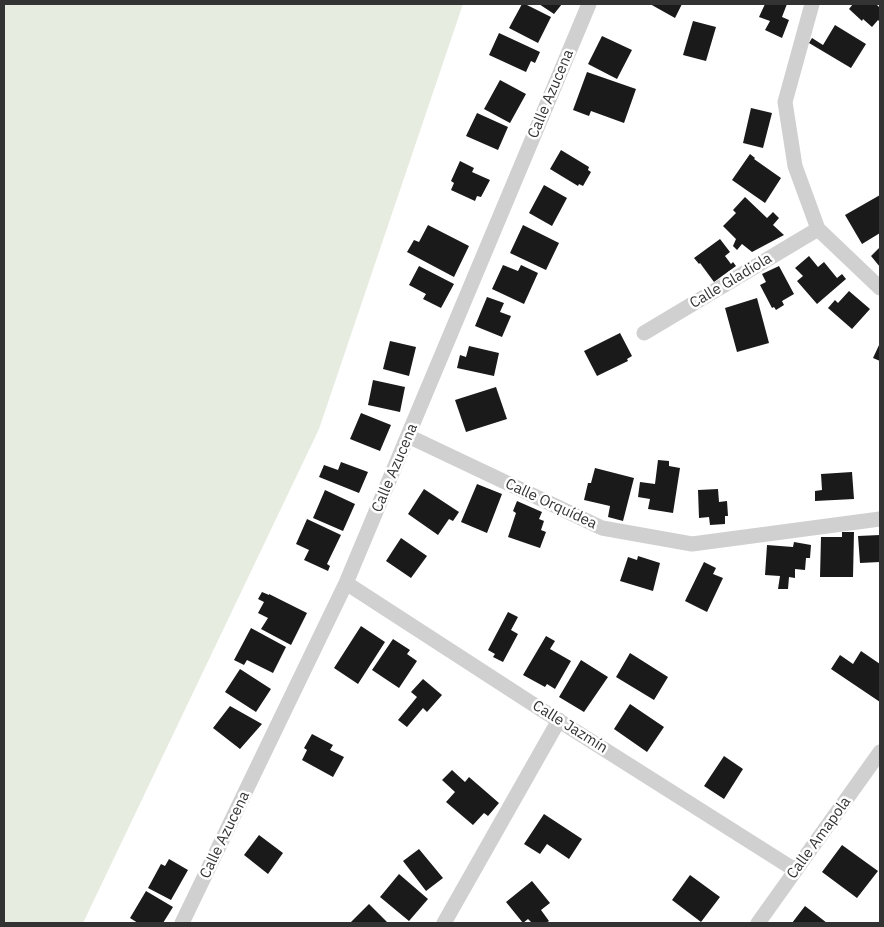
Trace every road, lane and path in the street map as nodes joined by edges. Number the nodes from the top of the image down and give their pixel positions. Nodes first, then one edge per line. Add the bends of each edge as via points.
1 (589, 4) edge
2 (812, 4) edge
3 (818, 229) junction
4 (880, 288) edge
5 (644, 333) dead end
6 (408, 436) junction
7 (880, 519) edge
8 (346, 582) junction
9 (559, 720) junction
10 (880, 752) edge
11 (796, 870) junction
12 (182, 923) edge
13 (444, 923) edge
14 (758, 923) edge

1 - 6 street, Calle Azucena
2 - 3 street via 785,102 795,166
3 - 4 street
3 - 5 street, Calle Gladiola
6 - 7 street, Calle Orquídea via 611,530 692,544
6 - 8 street, Calle Azucena
8 - 9 street, Calle Jazmín
8 - 12 street, Calle Azucena
9 - 11 street, Calle Jazmín
9 - 13 street
10 - 11 street, Calle Amapola
11 - 14 street, Calle Amapola

